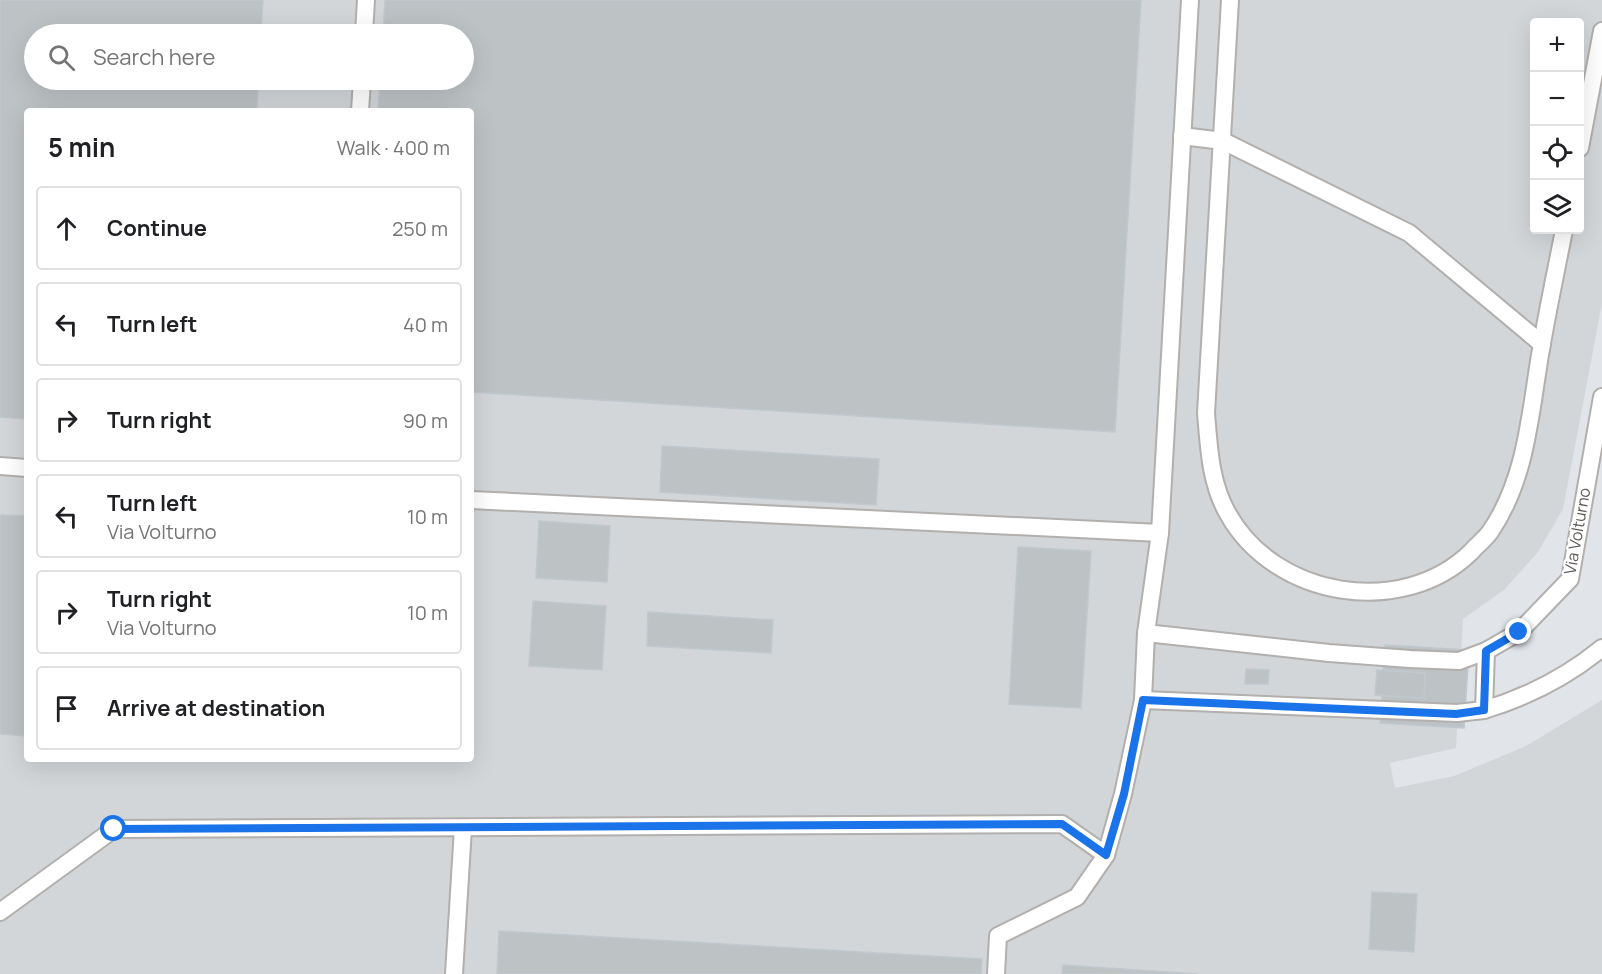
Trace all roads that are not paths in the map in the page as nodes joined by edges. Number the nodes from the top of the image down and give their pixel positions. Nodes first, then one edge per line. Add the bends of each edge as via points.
1 (366, 0) edge
2 (1190, 0) edge
3 (1230, 0) edge
4 (365, 24) edge
5 (1602, 31) edge
6 (361, 90) edge
7 (360, 108) edge
8 (1584, 127) edge
9 (1182, 136) junction
10 (1223, 141) junction
11 (1563, 234) edge
12 (1542, 344) junction
13 (1602, 397) edge
14 (0, 466) edge
15 (24, 468) edge
16 (474, 500) edge
17 (1160, 533) junction
18 (1146, 633) junction
19 (1602, 648) edge
20 (1486, 651) junction
21 (1143, 700) junction
22 (1484, 710) junction
23 (463, 828) junction
24 (1106, 855) junction
25 (0, 912) edge
26 (454, 974) edge
27 (996, 974) edge

1 - 4 lane
2 - 9 lane
3 - 10 lane
5 - 8 lane
6 - 7 lane
9 - 10 lane
9 - 17 lane
10 - 12 lane via 1409,233
10 - 12 lane via 1206,413 1211,472 1228,514 1256,549 1295,577 1333,590 1377,592 1419,585 1458,564 1490,534 1522,466
11 - 12 lane
13 - 20 lane, Via Volturno via 1570,579 1519,632
14 - 15 lane
16 - 17 lane
17 - 18 lane
18 - 20 lane, Via Volturno via 1410,659 1459,661
18 - 21 lane
19 - 22 lane via 1582,664 1515,700
20 - 22 lane
21 - 22 lane via 1456,714
21 - 24 lane via 1124,794
23 - 24 lane via 1062,824
23 - 25 lane via 114,829
23 - 26 lane
24 - 27 lane via 1077,897 998,936

